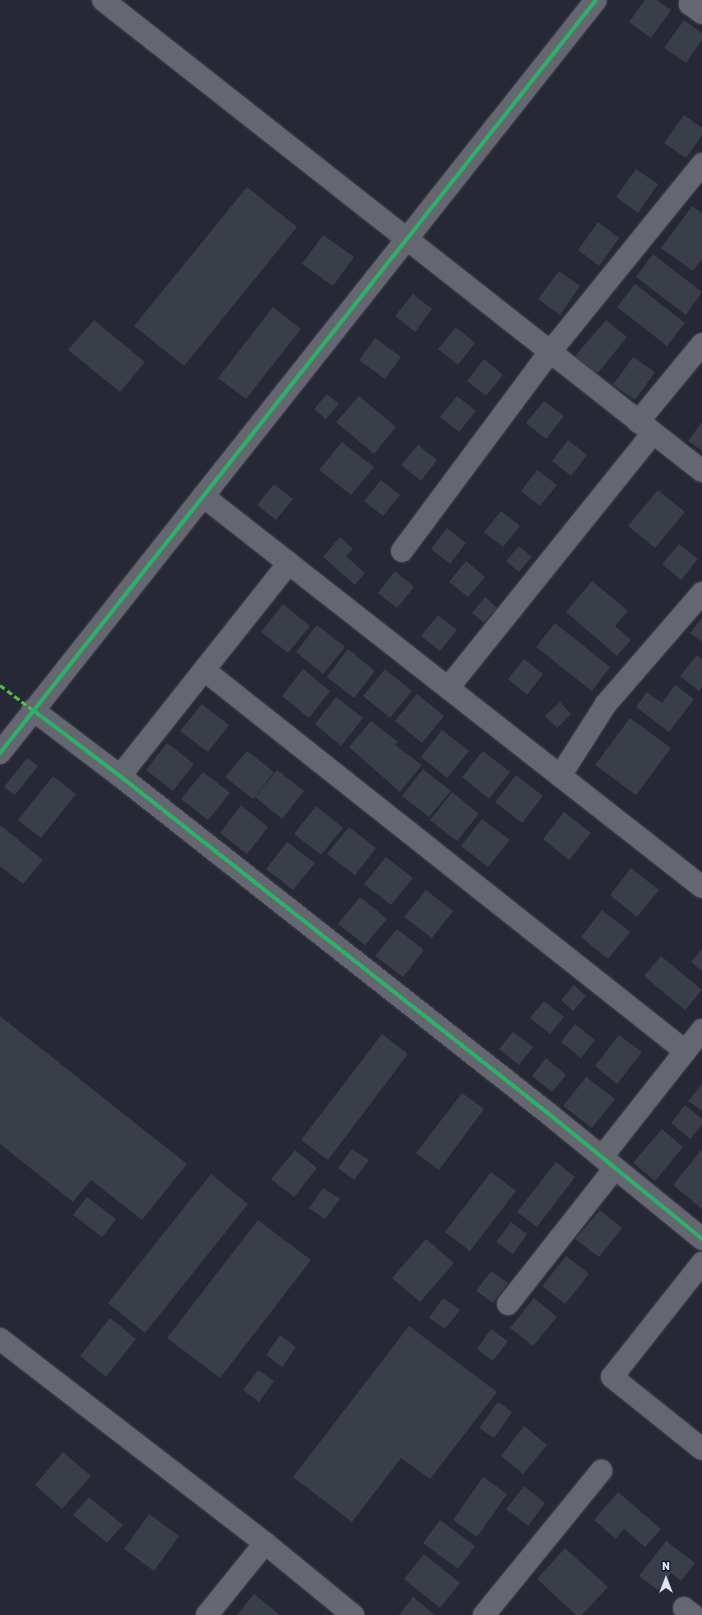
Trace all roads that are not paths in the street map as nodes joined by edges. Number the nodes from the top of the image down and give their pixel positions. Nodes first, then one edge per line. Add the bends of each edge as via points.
1 (103, 0) edge
2 (596, 0) edge
3 (694, 0) edge
4 (702, 13) edge
5 (702, 164) edge
6 (406, 241) junction
7 (702, 344) edge
8 (550, 352) junction
9 (646, 428) junction
10 (702, 471) edge
11 (203, 496) junction
12 (402, 551) dead end
13 (289, 563) junction
14 (702, 593) edge
15 (204, 670) junction
16 (448, 688) junction
17 (33, 710) junction
18 (0, 753) edge
19 (120, 776) junction
20 (560, 776) junction
21 (702, 887) edge
22 (702, 1030) edge
23 (685, 1051) junction
24 (608, 1163) junction
25 (702, 1239) edge
26 (702, 1263) edge
27 (508, 1304) dead end
28 (0, 1339) edge
29 (702, 1449) edge
30 (601, 1471) dead end
31 (265, 1543) junction
32 (207, 1615) edge
33 (353, 1615) edge
34 (484, 1615) edge

1 - 6 street
2 - 6 street
3 - 4 street via 690,4
5 - 8 street
6 - 8 street via 450,272
6 - 11 street
7 - 9 street
8 - 9 street
8 - 12 street
9 - 10 street
9 - 16 street
11 - 13 street
11 - 17 street
13 - 15 street
13 - 16 street
14 - 20 street via 606,704
15 - 19 street
15 - 23 street
16 - 20 street
17 - 18 street
17 - 19 street
19 - 24 street
20 - 21 street
22 - 23 street
23 - 24 street
24 - 25 street
24 - 27 street
26 - 29 street via 612,1377
28 - 31 street
30 - 34 street
31 - 32 street
31 - 33 street

